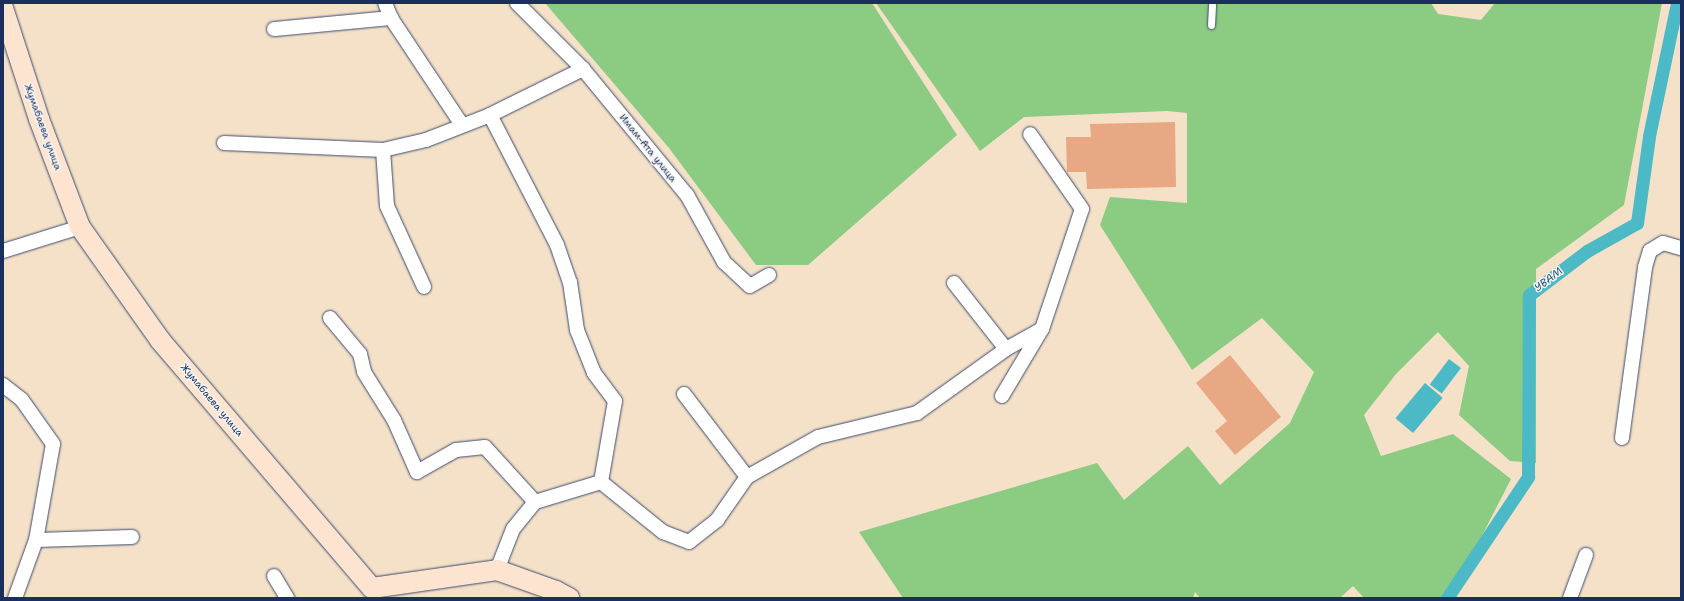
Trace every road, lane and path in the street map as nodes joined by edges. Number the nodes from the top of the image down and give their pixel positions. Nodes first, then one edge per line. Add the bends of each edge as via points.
1 (385, 3) edge
2 (517, 3) edge
3 (1212, 3) edge
4 (3, 8) edge
5 (391, 18) junction
6 (1211, 25) dead end
7 (274, 29) dead end
8 (583, 69) junction
9 (490, 115) junction
10 (462, 125) junction
11 (1030, 134) dead end
12 (224, 142) dead end
13 (383, 150) junction
14 (80, 227) junction
15 (1681, 248) edge
16 (3, 251) edge
17 (770, 275) dead end
18 (954, 283) dead end
19 (424, 287) dead end
20 (330, 318) dead end
21 (1042, 329) junction
22 (1006, 349) junction
23 (3, 384) edge
24 (684, 394) dead end
25 (1002, 396) dead end
26 (1622, 438) dead end
27 (747, 477) junction
28 (600, 482) junction
29 (535, 502) junction
30 (132, 537) dead end
31 (36, 540) junction
32 (1586, 555) dead end
33 (497, 570) junction
34 (274, 576) dead end
35 (369, 593) edge
36 (15, 598) edge
37 (287, 598) edge
38 (569, 598) edge
39 (1570, 598) edge

1 - 5 street
2 - 8 street, Имам-Ата улица
3 - 6 lane
4 - 14 street, Жумабаева улица via 39,119
5 - 7 street
5 - 10 street
8 - 9 street
8 - 17 street, Имам-Ата улица via 687,196 724,262 750,286
9 - 10 street
9 - 28 street via 557,245 570,282 577,330 594,373 615,401
10 - 13 street via 426,140
11 - 21 street via 1082,208
12 - 13 street
13 - 19 street via 387,206
14 - 16 street
14 - 35 street, Жумабаева улица via 160,340
15 - 26 street via 1663,243 1650,251 1645,267
18 - 22 street
20 - 29 street via 360,354 364,372 394,420 417,472 456,450 485,447
21 - 22 street
21 - 25 street
22 - 27 street via 917,413 818,437
23 - 31 street via 22,400 53,444
24 - 27 street
27 - 28 street via 717,520 689,542 663,532
28 - 29 street
29 - 33 street via 513,529
30 - 31 street
31 - 36 street
32 - 39 street
33 - 35 street, Жумабаева улица
33 - 38 street, Жумабаева улица
34 - 37 street

